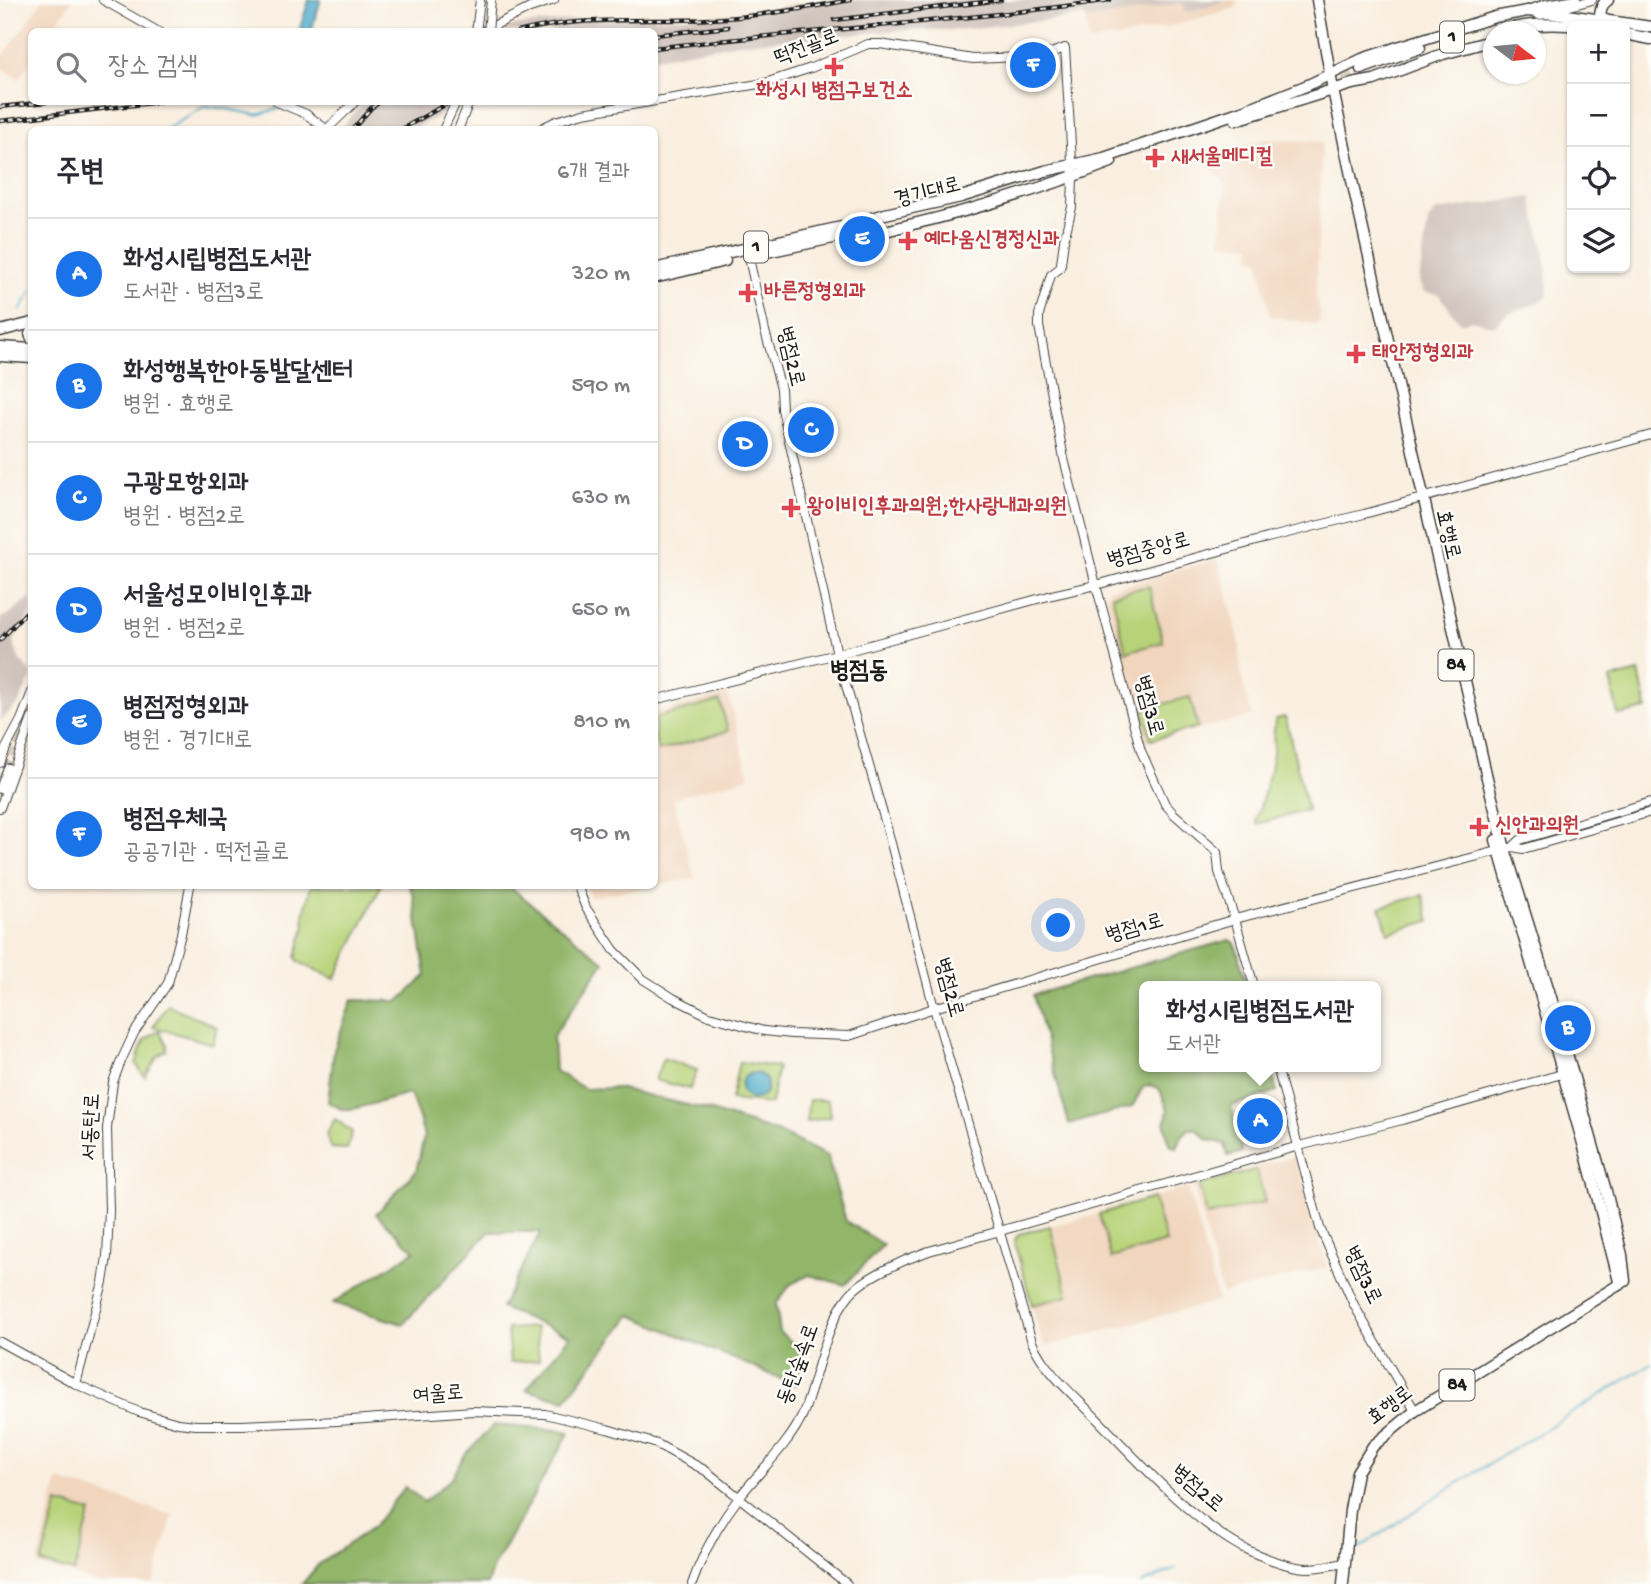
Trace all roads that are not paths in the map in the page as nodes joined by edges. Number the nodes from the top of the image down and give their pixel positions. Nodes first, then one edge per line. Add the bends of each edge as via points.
1 (103, 0) edge
2 (480, 0) edge
3 (491, 0) edge
4 (554, 0) edge
5 (1311, 0) edge
6 (1318, 0) edge
7 (1576, 0) edge
8 (1592, 0) edge
9 (1608, 0) edge
10 (1527, 11) junction
11 (1546, 13) junction
12 (1605, 20) junction
13 (1507, 21) edge
14 (1546, 24) edge
15 (1564, 24) junction
16 (1567, 24) edge
17 (1651, 27) edge
18 (152, 28) edge
19 (476, 28) edge
20 (488, 28) edge
21 (489, 28) edge
22 (1483, 28) edge
23 (1546, 28) edge
24 (1630, 35) edge
25 (1483, 36) edge
26 (1320, 37) junction
27 (1651, 38) edge
28 (1483, 43) edge
29 (1327, 75) junction
30 (1330, 91) junction
31 (658, 101) edge
32 (284, 105) edge
33 (352, 105) edge
34 (455, 105) edge
35 (468, 105) edge
36 (632, 105) edge
37 (322, 126) edge
38 (329, 126) edge
39 (445, 126) edge
40 (459, 126) edge
41 (546, 126) edge
42 (1073, 171) junction
43 (1047, 177) junction
44 (854, 228) junction
45 (748, 252) junction
46 (658, 268) edge
47 (658, 277) edge
48 (28, 324) edge
49 (0, 331) edge
50 (0, 347) edge
51 (28, 349) edge
52 (0, 356) edge
53 (28, 358) edge
54 (1651, 435) edge
55 (1421, 498) junction
56 (1096, 585) junction
57 (837, 654) junction
58 (658, 699) edge
59 (28, 701) edge
60 (28, 729) edge
61 (28, 732) tunnel mouth
62 (26, 735) junction
63 (6, 748) junction
64 (20, 754) junction
65 (4, 766) edge
66 (0, 778) edge
67 (0, 789) edge
68 (1651, 802) edge
69 (0, 808) edge
70 (1651, 812) edge
71 (1505, 849) junction
72 (189, 889) edge
73 (578, 889) edge
74 (1235, 919) junction
75 (1253, 981) edge
76 (934, 1008) junction
77 (1278, 1072) edge
78 (1567, 1072) junction
79 (1299, 1146) junction
80 (1000, 1232) junction
81 (0, 1342) edge
82 (76, 1384) junction
83 (1415, 1410) junction
84 (739, 1497) junction
85 (1344, 1567) junction
86 (692, 1584) edge
87 (848, 1584) edge
88 (1343, 1584) edge

1 - 18 street
2 - 19 street
3 - 20 street, bridge
4 - 21 street
5 - 26 main road, 효행로 / 84
6 - 26 main road, 84
7 - 10 main road
8 - 11 street
9 - 12 main road via 1600,15
10 - 11 main road
10 - 29 main road via 1466,25
11 - 12 main road, 1
11 - 13 main road, 1
12 - 17 main road, 1
14 - 15 main road, 1
15 - 16 main road, 1
15 - 23 main road
22 - 25 main road, 1 via 1361,71
24 - 27 main road
26 - 29 main road, 효행로 / 84
28 - 30 main road
29 - 30 main road, 효행로 / 84
29 - 42 main road via 1245,110
30 - 42 main road
30 - 55 main road, 효행로 / 84
31 - 42 street, 떡전골로 via 765,83 868,44 973,59 1022,57 1065,48
32 - 37 street
33 - 38 street
34 - 39 street
35 - 40 street
36 - 41 street, 떡전골로 via 583,113
42 - 43 main road
42 - 56 street, 병점3로 via 1072,207 1060,268 1051,275 1039,326 1064,459
43 - 44 main road, 경기대로 via 885,214
43 - 44 main road via 966,211 858,235
44 - 45 main road, 경기대로 / 1
45 - 46 main road, 경기대로 / 1
45 - 47 main road, 경기대로 / 1
45 - 57 street, 병점2로
48 - 49 main road
50 - 51 main road
52 - 53 main road
54 - 55 street, 병점중앙로
55 - 56 street, 병점중앙로
55 - 71 main road, 효행로 / 84
56 - 57 street, 병점중앙로
56 - 74 street, 병점3로 via 1141,751 1165,804 1217,852
57 - 58 street, 병점중앙로
57 - 76 street, 병점2로
59 - 63 street
60 - 62 street
61 - 62 street
62 - 64 street
63 - 64 street via 15,747
63 - 65 street
64 - 69 street
65 - 66 street
65 - 67 street
68 - 71 street, 병점1로 via 1520,840
70 - 71 street, 병점1로 via 1523,849
71 - 74 street, 병점1로
71 - 78 main road, 효행로 / 84 via 1553,1004
72 - 82 street, 서동탄로 via 168,983 134,1033 113,1082 107,1128 107,1257
73 - 76 street, 병점1로 via 598,927 631,968 673,999 725,1021 764,1031 849,1036
74 - 75 street, 병점3로
74 - 76 street, 병점1로
76 - 80 street, 병점2로
77 - 79 street, 병점3로
78 - 79 street
78 - 83 main road, 효행로 / 84 via 1606,1191 1622,1255 1623,1283
79 - 80 street
79 - 83 street, 병점3로 via 1320,1228 1354,1305
80 - 84 street, 동탄숲속로 via 909,1258 853,1291 826,1343 802,1416
80 - 85 street, 병점2로 via 1039,1357 1157,1480 1242,1547 1307,1568
81 - 82 street, 여울로
82 - 84 street, 여울로 via 139,1412 196,1425 473,1411 545,1414 657,1444 706,1471
83 - 85 main road, 효행로 / 84 via 1373,1446 1357,1472
84 - 86 street, 동탄숲속로 via 704,1552
84 - 87 street, 여울로
85 - 88 main road, 84

